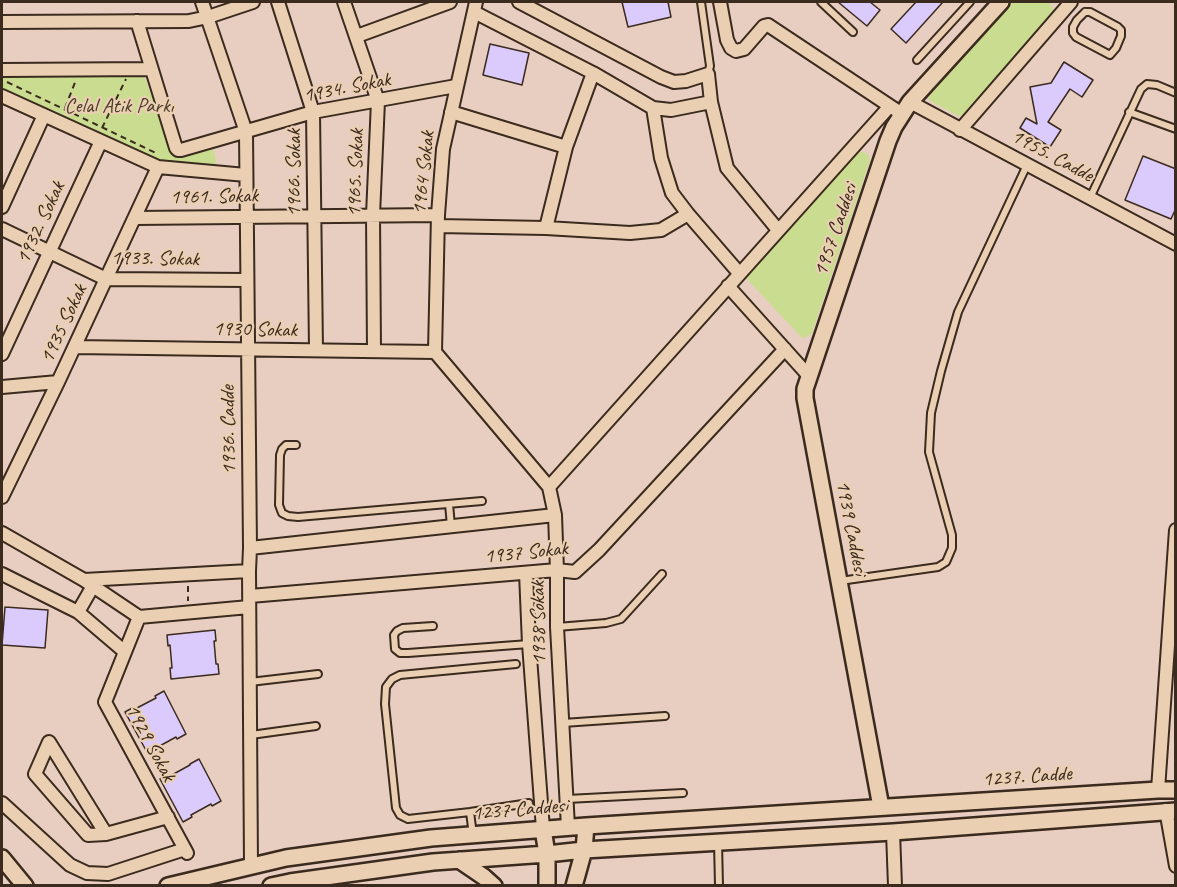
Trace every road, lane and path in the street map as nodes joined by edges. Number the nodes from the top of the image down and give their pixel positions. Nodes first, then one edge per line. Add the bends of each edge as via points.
1 (202, 2) edge
2 (253, 2) edge
3 (278, 2) edge
4 (344, 2) edge
5 (450, 2) edge
6 (519, 2) edge
7 (701, 2) edge
8 (720, 2) edge
9 (821, 2) edge
10 (970, 2) edge
11 (1001, 2) edge
12 (1066, 4) edge
13 (475, 7) edge
14 (208, 17) junction
15 (1077, 20) junction
16 (137, 21) junction
17 (2, 22) edge
18 (853, 32) dead end
19 (357, 36) junction
20 (917, 60) dead end
21 (81, 69) junction
22 (132, 69) junction
23 (151, 69) junction
24 (2, 70) edge
25 (593, 73) junction
26 (708, 74) junction
27 (2, 80) edge
28 (456, 86) junction
29 (1176, 93) edge
30 (2, 96) edge
31 (378, 101) junction
32 (711, 102) junction
33 (901, 107) junction
34 (653, 108) junction
35 (64, 109) junction
36 (314, 112) junction
37 (451, 112) junction
38 (1129, 112) junction
39 (44, 115) junction
40 (102, 127) junction
41 (1176, 129) edge
42 (960, 130) junction
43 (246, 132) junction
44 (99, 140) junction
45 (566, 147) junction
46 (1027, 165) junction
47 (158, 167) junction
48 (246, 175) junction
49 (1089, 198) junction
50 (2, 207) edge
51 (688, 214) junction
52 (373, 215) junction
53 (314, 216) junction
54 (246, 217) junction
55 (135, 218) junction
56 (438, 220) junction
57 (546, 228) junction
58 (2, 229) edge
59 (778, 230) junction
60 (1176, 244) edge
61 (49, 252) junction
62 (739, 273) junction
63 (106, 279) junction
64 (247, 279) junction
65 (728, 286) junction
66 (75, 347) junction
67 (247, 349) junction
68 (785, 349) junction
69 (316, 350) junction
70 (374, 351) junction
71 (435, 352) junction
72 (2, 354) edge
73 (808, 375) junction
74 (58, 382) junction
75 (2, 387) edge
76 (296, 445) dead end
77 (549, 487) junction
78 (2, 497) edge
79 (482, 501) dead end
80 (450, 504) junction
81 (555, 515) junction
82 (451, 526) junction
83 (1176, 530) edge
84 (2, 533) edge
85 (250, 548) junction
86 (557, 570) junction
87 (249, 571) junction
88 (526, 573) junction
89 (2, 574) edge
90 (188, 574) junction
91 (662, 574) dead end
92 (839, 581) junction
93 (88, 583) junction
94 (249, 602) junction
95 (78, 612) junction
96 (189, 613) junction
97 (139, 617) junction
98 (433, 626) dead end
99 (557, 627) junction
100 (529, 644) junction
101 (125, 652) junction
102 (516, 664) dead end
103 (318, 674) dead end
104 (249, 682) junction
105 (665, 716) dead end
106 (562, 723) junction
107 (316, 726) dead end
108 (250, 735) junction
109 (1158, 790) junction
110 (1176, 790) edge
111 (683, 793) dead end
112 (566, 799) junction
113 (2, 803) edge
114 (529, 803) dead end
115 (881, 807) junction
116 (1171, 810) edge
117 (470, 812) junction
118 (168, 818) junction
119 (586, 826) junction
120 (568, 827) junction
121 (543, 829) junction
122 (893, 832) junction
123 (106, 834) junction
124 (473, 835) junction
125 (718, 842) junction
126 (584, 850) junction
127 (548, 854) junction
128 (2, 858) edge
129 (459, 860) junction
130 (251, 866) junction
131 (1176, 866) edge
132 (26, 885) edge
133 (168, 885) edge
134 (271, 885) edge
135 (494, 885) edge
136 (548, 885) edge
137 (574, 885) edge
138 (719, 885) edge
139 (895, 885) edge

1 - 14 street, 1936. Cadde
2 - 14 street
3 - 36 street, 1966. Sokak
4 - 19 street, 1965. Sokak
5 - 19 street
6 - 26 street via 674,82
7 - 26 lane
8 - 33 street, 1955. Cadde via 728,44 736,51 744,49 768,25
9 - 18 lane
10 - 20 lane
11 - 33 street, 1957 Caddesi
12 - 15 lane
12 - 42 street
13 - 25 street
13 - 28 street, 1964 Sokak
14 - 16 street
14 - 43 street, 1936. Cadde
15 - 15 lane via 1073,27 1076,37 1110,55 1121,30 1090,12
16 - 17 street
16 - 23 street
19 - 31 street, 1965. Sokak
21 - 22 street
21 - 24 street
21 - 35 path
22 - 23 street
22 - 40 path
23 - 43 street, 1934. Sokak via 178,150
25 - 34 street
25 - 45 street
26 - 32 street
27 - 35 path
28 - 31 street, 1934. Sokak
28 - 37 street, 1964 Sokak
29 - 38 lane via 1147,84
30 - 39 street
31 - 36 street, 1934. Sokak
31 - 52 street, 1965. Sokak
32 - 34 street via 671,110
32 - 59 street via 727,168
33 - 42 street, 1955. Cadde
33 - 59 street
33 - 73 street, 1957 Caddesi
34 - 51 street via 661,158 672,193
35 - 40 path
36 - 43 street, 1934. Sokak
36 - 53 street, 1966. Sokak
37 - 45 street
37 - 56 street, 1964 Sokak via 442,149
38 - 41 lane
38 - 49 lane
39 - 44 street
39 - 50 street
40 - 44 path
40 - 47 path via 159,153
42 - 46 street, 1955. Cadde
43 - 48 street, 1936. Cadde
44 - 47 street
44 - 61 street, 1932. Sokak
45 - 57 street
46 - 49 street, 1955. Cadde
46 - 92 lane via 958,312 931,413 929,453 952,535 946,562 938,567
47 - 48 street
47 - 55 street, 1935 Sokak
48 - 54 street, 1936. Cadde
49 - 60 street, 1955. Cadde
51 - 57 street, 1961. Sokak via 661,230 630,233
51 - 62 street
52 - 53 street, 1961. Sokak
52 - 56 street, 1961. Sokak
52 - 70 street, 1965. Sokak
53 - 54 street, 1961. Sokak
53 - 69 street, 1966. Sokak
54 - 55 street, 1961. Sokak
54 - 64 street, 1936. Cadde
55 - 63 street, 1935 Sokak
56 - 57 street, 1961. Sokak
56 - 71 street, 1964 Sokak
58 - 61 street, 1933. Sokak
59 - 62 street
61 - 63 street, 1933. Sokak
61 - 72 street, 1932. Sokak
62 - 65 street
63 - 64 street, 1933. Sokak
63 - 66 street, 1935 Sokak
64 - 67 street, 1936. Cadde
65 - 68 street
65 - 77 street
66 - 67 street, 1930 Sokak
66 - 74 street, 1935 Sokak
67 - 69 street, 1930 Sokak
67 - 85 street, 1936. Cadde
68 - 73 street
68 - 86 street, 1937 Sokak via 599,550 574,572
69 - 70 street, 1930 Sokak
70 - 71 street, 1930 Sokak
71 - 77 street, 1938 Sokak
73 - 92 street, 1939 Caddesi via 805,398
74 - 75 street
74 - 78 street, 1935 Sokak
76 - 80 lane via 286,445 280,455 279,505 288,516
77 - 81 street, 1938 Sokak
79 - 80 lane
80 - 82 lane
81 - 82 street
81 - 86 street, 1938 Sokak
82 - 85 street
83 - 109 street
84 - 93 street
85 - 87 street, 1936. Cadde
86 - 88 street, 1937 Sokak
86 - 99 street, 1938 Sokak
87 - 90 street
87 - 94 street, 1936. Cadde
88 - 94 street, 1937 Sokak
88 - 100 street, 1938 Sokak
89 - 95 street
90 - 93 street
90 - 96 path
91 - 99 lane via 621,619
92 - 115 street, 1939 Caddesi
93 - 95 street
93 - 97 street
94 - 96 street, 1937 Sokak
94 - 104 street, 1936. Cadde
95 - 101 street
96 - 97 street, 1937 Sokak
97 - 101 street
98 - 100 lane via 397,631 395,649 400,653
99 - 106 street, 1938 Sokak
100 - 121 street, 1938 Sokak
101 - 118 street, 1929 Sokak via 105,702
102 - 117 lane via 400,675 386,687 396,808 400,815 408,819
103 - 104 lane
104 - 108 street, 1936. Cadde
105 - 106 lane
106 - 112 street, 1938 Sokak
107 - 108 lane
108 - 130 street, 1936. Cadde
109 - 110 street, 1237. Cadde
109 - 115 street, 1237. Cadde
111 - 112 lane
112 - 120 street, 1938 Sokak
113 - 118 street, 1929 Sokak via 70,866 87,873 108,874 186,851
114 - 117 lane
115 - 119 street, 1237 Caddesi
116 - 122 street
116 - 131 street
117 - 124 lane
118 - 123 street
119 - 120 street, 1237 Caddesi
119 - 126 street
120 - 121 street, 1237 Caddesi
121 - 124 street, 1237 Caddesi
121 - 127 street
122 - 125 street
122 - 139 street
123 - 123 street via 94,813 49,742 35,774 88,835
124 - 130 street, 1237 Caddesi via 286,858
125 - 126 street
125 - 138 lane
126 - 127 street
126 - 137 street
127 - 129 street
127 - 136 street
128 - 132 street
129 - 134 street
129 - 135 street
130 - 133 street, 1237 Caddesi

